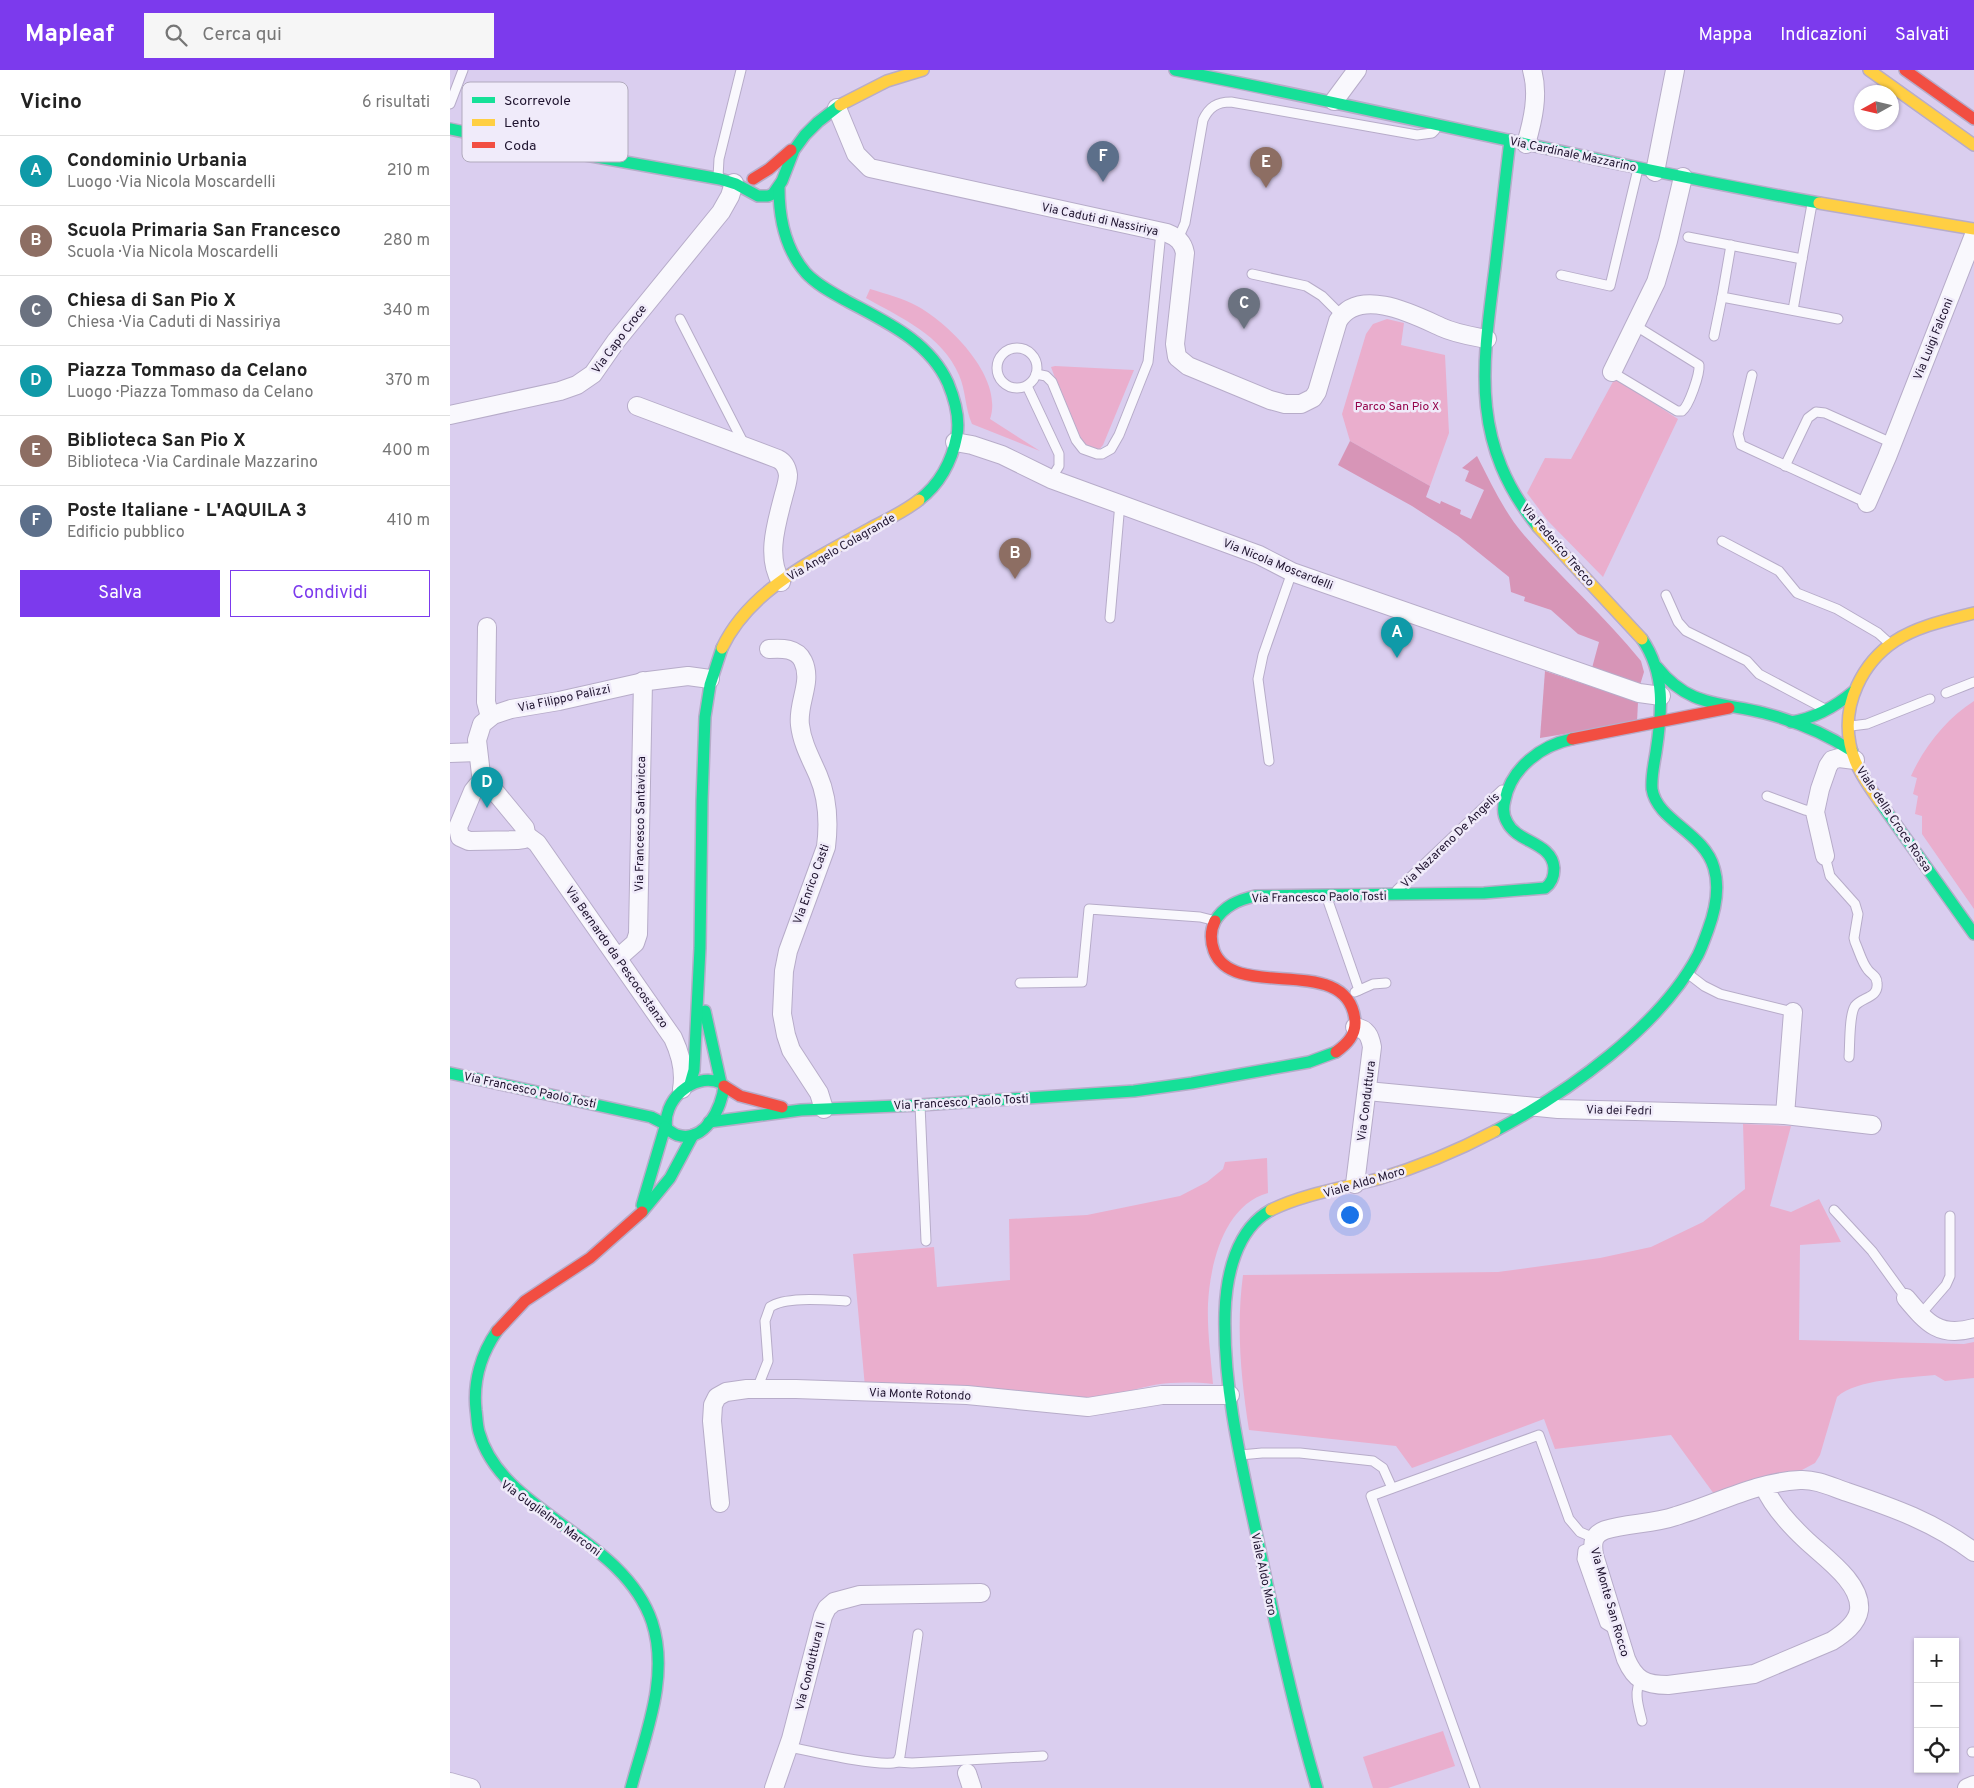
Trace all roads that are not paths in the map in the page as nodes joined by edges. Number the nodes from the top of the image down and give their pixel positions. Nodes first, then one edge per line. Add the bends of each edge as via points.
1 (463, 70) edge
2 (740, 70) edge
3 (887, 70) edge
4 (923, 70) edge
5 (1175, 70) edge
6 (1357, 70) edge
7 (1532, 70) edge
8 (1675, 70) edge
9 (1869, 70) edge
10 (1905, 70) edge
11 (1334, 101) junction
12 (450, 104) edge
13 (844, 104) junction
14 (1974, 119) edge
15 (1437, 124) junction
16 (802, 139) junction
17 (1518, 142) junction
18 (1974, 144) edge
19 (619, 162) edge
20 (1647, 170) junction
21 (1682, 177) junction
22 (753, 179) junction
23 (726, 182) junction
24 (780, 188) junction
25 (750, 192) junction
26 (1813, 202) junction
27 (1974, 229) edge
28 (1161, 232) junction
29 (1974, 235) edge
30 (785, 237) junction
31 (1688, 237) dead end
32 (1178, 239) junction
33 (1731, 245) junction
34 (1802, 259) junction
35 (1252, 274) dead end
36 (1561, 275) dead end
37 (1722, 297) junction
38 (1793, 310) junction
39 (1341, 315) junction
40 (680, 319) dead end
41 (1838, 319) dead end
42 (1636, 326) junction
43 (1714, 336) dead end
44 (1487, 338) junction
45 (1612, 372) joint
46 (1036, 374) junction
47 (1752, 375) dead end
48 (1027, 386) junction
49 (636, 406) dead end
50 (450, 415) edge
51 (955, 442) junction
52 (1892, 443) junction
53 (745, 447) junction
54 (1785, 466) junction
55 (1050, 479) junction
56 (1120, 503) junction
57 (1867, 504) joint
58 (1722, 541) dead end
59 (1292, 572) junction
60 (781, 582) junction
61 (1666, 595) dead end
62 (1974, 613) edge
63 (1110, 618) dead end
64 (487, 627) dead end
65 (1890, 645) junction
66 (769, 650) dead end
67 (1657, 667) junction
68 (710, 679) junction
69 (643, 682) junction
70 (1974, 682) edge
71 (1854, 691) junction
72 (1946, 693) dead end
73 (1661, 696) junction
74 (1692, 696) junction
75 (1930, 699) dead end
76 (1729, 708) junction
77 (1828, 710) junction
78 (490, 717) junction
79 (1659, 722) junction
80 (1791, 722) junction
81 (1848, 726) junction
82 (478, 752) junction
83 (450, 753) edge
84 (1853, 756) junction
85 (1269, 761) dead end
86 (482, 783) junction
87 (1508, 784) junction
88 (1767, 796) dead end
89 (1815, 812) junction
90 (454, 834) edge
91 (526, 835) junction
92 (1825, 856) joint
93 (1391, 895) junction
94 (1327, 896) junction
95 (1215, 921) junction
96 (1974, 934) edge
97 (618, 958) junction
98 (1687, 973) junction
99 (700, 983) junction
100 (1020, 983) dead end
101 (1386, 983) dead end
102 (1359, 990) junction
103 (1346, 998) junction
104 (1793, 1012) joint
105 (1356, 1027) junction
106 (1849, 1057) dead end
107 (450, 1073) edge
108 (722, 1084) junction
109 (1367, 1091) junction
110 (682, 1092) junction
111 (920, 1105) junction
112 (610, 1108) junction
113 (1536, 1108) junction
114 (824, 1109) junction
115 (796, 1110) junction
116 (1785, 1115) junction
117 (709, 1122) junction
118 (665, 1125) junction
119 (1872, 1125) dead end
120 (693, 1135) junction
121 (1355, 1184) junction
122 (1834, 1210) dead end
123 (1950, 1216) dead end
124 (636, 1219) junction
125 (926, 1241) dead end
126 (1906, 1298) joint
127 (846, 1301) dead end
128 (1920, 1315) junction
129 (1974, 1328) edge
130 (757, 1389) junction
131 (1230, 1395) junction
132 (1240, 1455) junction
133 (1764, 1486) junction
134 (1392, 1488) junction
135 (720, 1503) dead end
136 (1593, 1542) junction
137 (1974, 1552) edge
138 (981, 1593) dead end
139 (918, 1634) dead end
140 (1641, 1680) junction
141 (1642, 1721) dead end
142 (789, 1747) junction
143 (1043, 1756) dead end
144 (896, 1762) junction
145 (450, 1782) edge
146 (1974, 1784) edge
147 (471, 1788) edge
148 (631, 1788) edge
149 (774, 1788) edge
150 (1316, 1788) edge
151 (1475, 1788) edge
152 (1968, 1788) edge

1 - 12 lane
2 - 23 lane via 720,154
3 - 13 street
4 - 13 street via 893,79
5 - 11 street, Via Cardinale Mazzarino
6 - 11 street
7 - 17 street via 1536,99
8 - 20 street
9 - 18 street
10 - 14 street
11 - 15 street, Via Cardinale Mazzarino
13 - 16 street
13 - 28 street, Via Caduti di Nassiriya via 856,154 870,168
15 - 17 street, Via Cardinale Mazzarino
15 - 32 lane via 1432,134 1417,135 1231,102 1217,104 1210,108 1203,120 1185,226
16 - 22 street via 776,164
16 - 24 street via 789,161
17 - 20 street, Via Cardinale Mazzarino
17 - 44 street, Via Federico Trecco
19 - 23 street
20 - 21 street, Via Cardinale Mazzarino
20 - 36 lane via 1610,286
21 - 26 street, Via Cardinale Mazzarino
21 - 42 street via 1660,270
22 - 23 street
22 - 24 street via 770,179
23 - 25 street
23 - 50 street, Via Capo Croce via 730,196 721,212 589,378 560,391
24 - 25 street via 766,197
24 - 30 street, Via Angelo Colagrande via 779,212
25 - 30 street via 766,208
26 - 27 street, Via Cardinale Mazzarino
26 - 34 lane
28 - 32 street, Via Caduti di Nassiriya
28 - 46 lane via 1148,362 1111,449 1097,454 1083,449 1076,440 1052,382 1046,376
29 - 52 street, Via Luigi Falconi
30 - 51 street, Via Angelo Colagrande via 798,262 810,276 911,337 934,358 946,376 954,400
31 - 33 lane
32 - 39 street via 1185,250 1185,261 1175,344 1177,357 1183,364 1270,400 1301,404 1313,398 1320,384
33 - 34 lane
33 - 37 lane
34 - 38 lane
35 - 39 lane via 1306,286 1322,296
37 - 38 lane
37 - 43 lane
38 - 41 lane
39 - 44 street via 1359,306 1386,307 1412,313 1460,334
40 - 53 lane
42 - 45 street
42 - 45 lane via 1698,364 1699,371 1687,406 1682,411 1675,410
44 - 67 street, Via Federico Trecco via 1488,419 1493,449 1502,470 1529,515 1640,635
46 - 48 lane
46 - 48 lane via 1036,361 1027,350 1014,348 1002,354 997,367 1000,380 1010,388
47 - 54 lane, Via Luigi Falconi via 1739,441
48 - 55 lane via 1059,454 1059,466
49 - 53 street
51 - 55 street, Via Nicola Moscardelli via 1002,456
51 - 60 street, Via Angelo Colagrande via 942,476 919,500
52 - 54 lane via 1816,412 1808,418
52 - 57 street, Via Luigi Falconi
53 - 60 street via 781,461 787,471 773,548 774,570
54 - 57 lane, Via Luigi Falconi
55 - 56 street, Via Nicola Moscardelli
56 - 59 street, Via Nicola Moscardelli via 1259,555
56 - 63 lane
58 - 65 lane via 1779,571 1797,593 1837,609 1878,633
59 - 73 street, Via Nicola Moscardelli via 1622,687
59 - 85 lane via 1263,655 1258,679
60 - 68 street, Via Angelo Colagrande via 751,606 733,627
61 - 77 lane via 1678,622 1686,631 1747,661 1758,674
62 - 65 street, Viale della Croce Rossa via 1923,628
64 - 78 street via 486,702
65 - 71 street, Viale della Croce Rossa via 1872,662
66 - 114 street, Via Enrico Casti via 790,650 804,662 806,680 800,725 826,806 826,847 789,946 782,1014 792,1050 818,1090
67 - 73 street, Via Federico Trecco
67 - 74 street via 1670,682
68 - 69 street, Via Filippo Palizzi via 688,676
68 - 99 street, Via Angelo Colagrande via 705,712
69 - 78 street, Via Filippo Palizzi via 511,709
69 - 97 street, Via Francesco Santavicca via 638,934 635,943
70 - 72 lane
71 - 77 street
71 - 81 street, Viale della Croce Rossa
73 - 74 street
73 - 79 street, Viale Aldo Moro
74 - 76 street
75 - 81 lane via 1867,724
76 - 79 street
76 - 80 street
77 - 80 street
78 - 82 street via 482,724
79 - 87 street via 1555,745 1530,759
79 - 98 street, Viale Aldo Moro via 1651,780 1656,800 1668,816 1702,844 1712,860 1716,875 1716,897 1710,926
80 - 84 street via 1832,738
81 - 84 street, Viale della Croce Rossa
82 - 83 street
82 - 86 street
84 - 89 street via 1830,762
84 - 96 street, Viale della Croce Rossa via 1864,777
86 - 90 street via 473,791
86 - 91 street, Via Bernardo da Pescocostanzo via 492,788 525,828
87 - 93 lane, Via Nazareno De Angelis
87 - 93 street, Via Francesco Paolo Tosti via 1504,801 1506,821 1513,831 1550,855 1555,871 1548,886 1494,892
88 - 89 lane
89 - 92 street
90 - 91 street via 469,841 518,840
91 - 97 street, Via Bernardo da Pescocostanzo via 537,843
92 - 106 lane via 1830,876 1855,904 1858,914 1855,942 1878,983 1873,995 1853,1008
93 - 94 street, Via Francesco Paolo Tosti
94 - 95 street, Via Francesco Paolo Tosti via 1249,897 1233,903
94 - 102 lane
95 - 100 lane via 1200,917 1089,910 1082,982
95 - 103 street via 1210,940 1212,952 1233,971 1317,982
97 - 110 street, Via Bernardo da Pescocostanzo via 676,1044 683,1073
98 - 104 lane via 1720,994
98 - 113 street, Viale Aldo Moro via 1653,1013 1613,1052
99 - 108 street, Via Angelo Colagrande
99 - 110 street, Via Angelo Colagrande via 694,1070
101 - 102 lane
102 - 103 lane
103 - 105 street
104 - 116 street
105 - 109 street, Via Conduttura via 1365,1030 1371,1043
105 - 111 street, Via Francesco Paolo Tosti via 1341,1050 1309,1062 1162,1088
107 - 112 street, Via Francesco Paolo Tosti
108 - 110 street, Via Francesco Paolo Tosti via 707,1080
108 - 115 street, Via Francesco Paolo Tosti via 740,1096
108 - 117 street via 723,1099
109 - 113 street, Via dei Fedri
109 - 121 street, Via Conduttura
110 - 112 street, Via Francesco Paolo Tosti via 656,1110
110 - 118 street, Via Angelo Colagrande via 667,1114
111 - 114 street, Via Francesco Paolo Tosti
111 - 125 lane
112 - 118 street, Via Francesco Paolo Tosti via 651,1117
113 - 116 street, Via dei Fedri
113 - 121 street, Viale Aldo Moro via 1432,1161
114 - 115 street, Via Francesco Paolo Tosti
115 - 117 street, Via Francesco Paolo Tosti
116 - 119 street, Via dei Fedri
117 - 120 street
118 - 120 street, Via Francesco Paolo Tosti via 675,1135
118 - 124 street via 648,1192
120 - 124 street via 670,1178
121 - 131 street, Viale Aldo Moro via 1281,1206 1261,1216 1247,1230 1236,1255 1226,1311
122 - 126 lane via 1872,1251
123 - 128 lane via 1950,1276
124 - 148 street, Via Guglielmo Marconi via 591,1258 534,1294 506,1321 480,1361 469,1411 476,1449 496,1478 611,1562 634,1587 648,1611 658,1640 659,1672
126 - 128 street
127 - 130 lane via 797,1301 779,1303 770,1308 765,1321 768,1361
128 - 129 street via 1940,1330
130 - 131 street, Via Monte Rotondo via 967,1395 1084,1407 1154,1395
130 - 135 street, Via Monte Rotondo via 726,1392 717,1397 713,1405
131 - 132 street, Viale Aldo Moro
132 - 134 lane via 1300,1453 1376,1462 1383,1468
132 - 150 street, Viale Aldo Moro via 1282,1659
133 - 136 street, Via Monte San Rocco via 1667,1519 1605,1530 1598,1533
133 - 137 street, Via Monte San Rocco via 1815,1481 1918,1518
133 - 140 street via 1769,1497 1796,1529 1831,1561 1854,1590 1859,1605 1858,1616 1832,1641 1754,1674 1668,1685
134 - 136 lane via 1539,1435 1569,1519
134 - 151 lane via 1371,1496
136 - 140 street, Via Monte San Rocco via 1630,1667
138 - 142 street, Via Conduttura II via 866,1594 830,1605 823,1616
139 - 144 lane via 900,1756
140 - 141 lane via 1637,1693
142 - 144 lane via 874,1762
142 - 149 street, Via Conduttura II
143 - 144 lane
145 - 147 street
146 - 152 street

